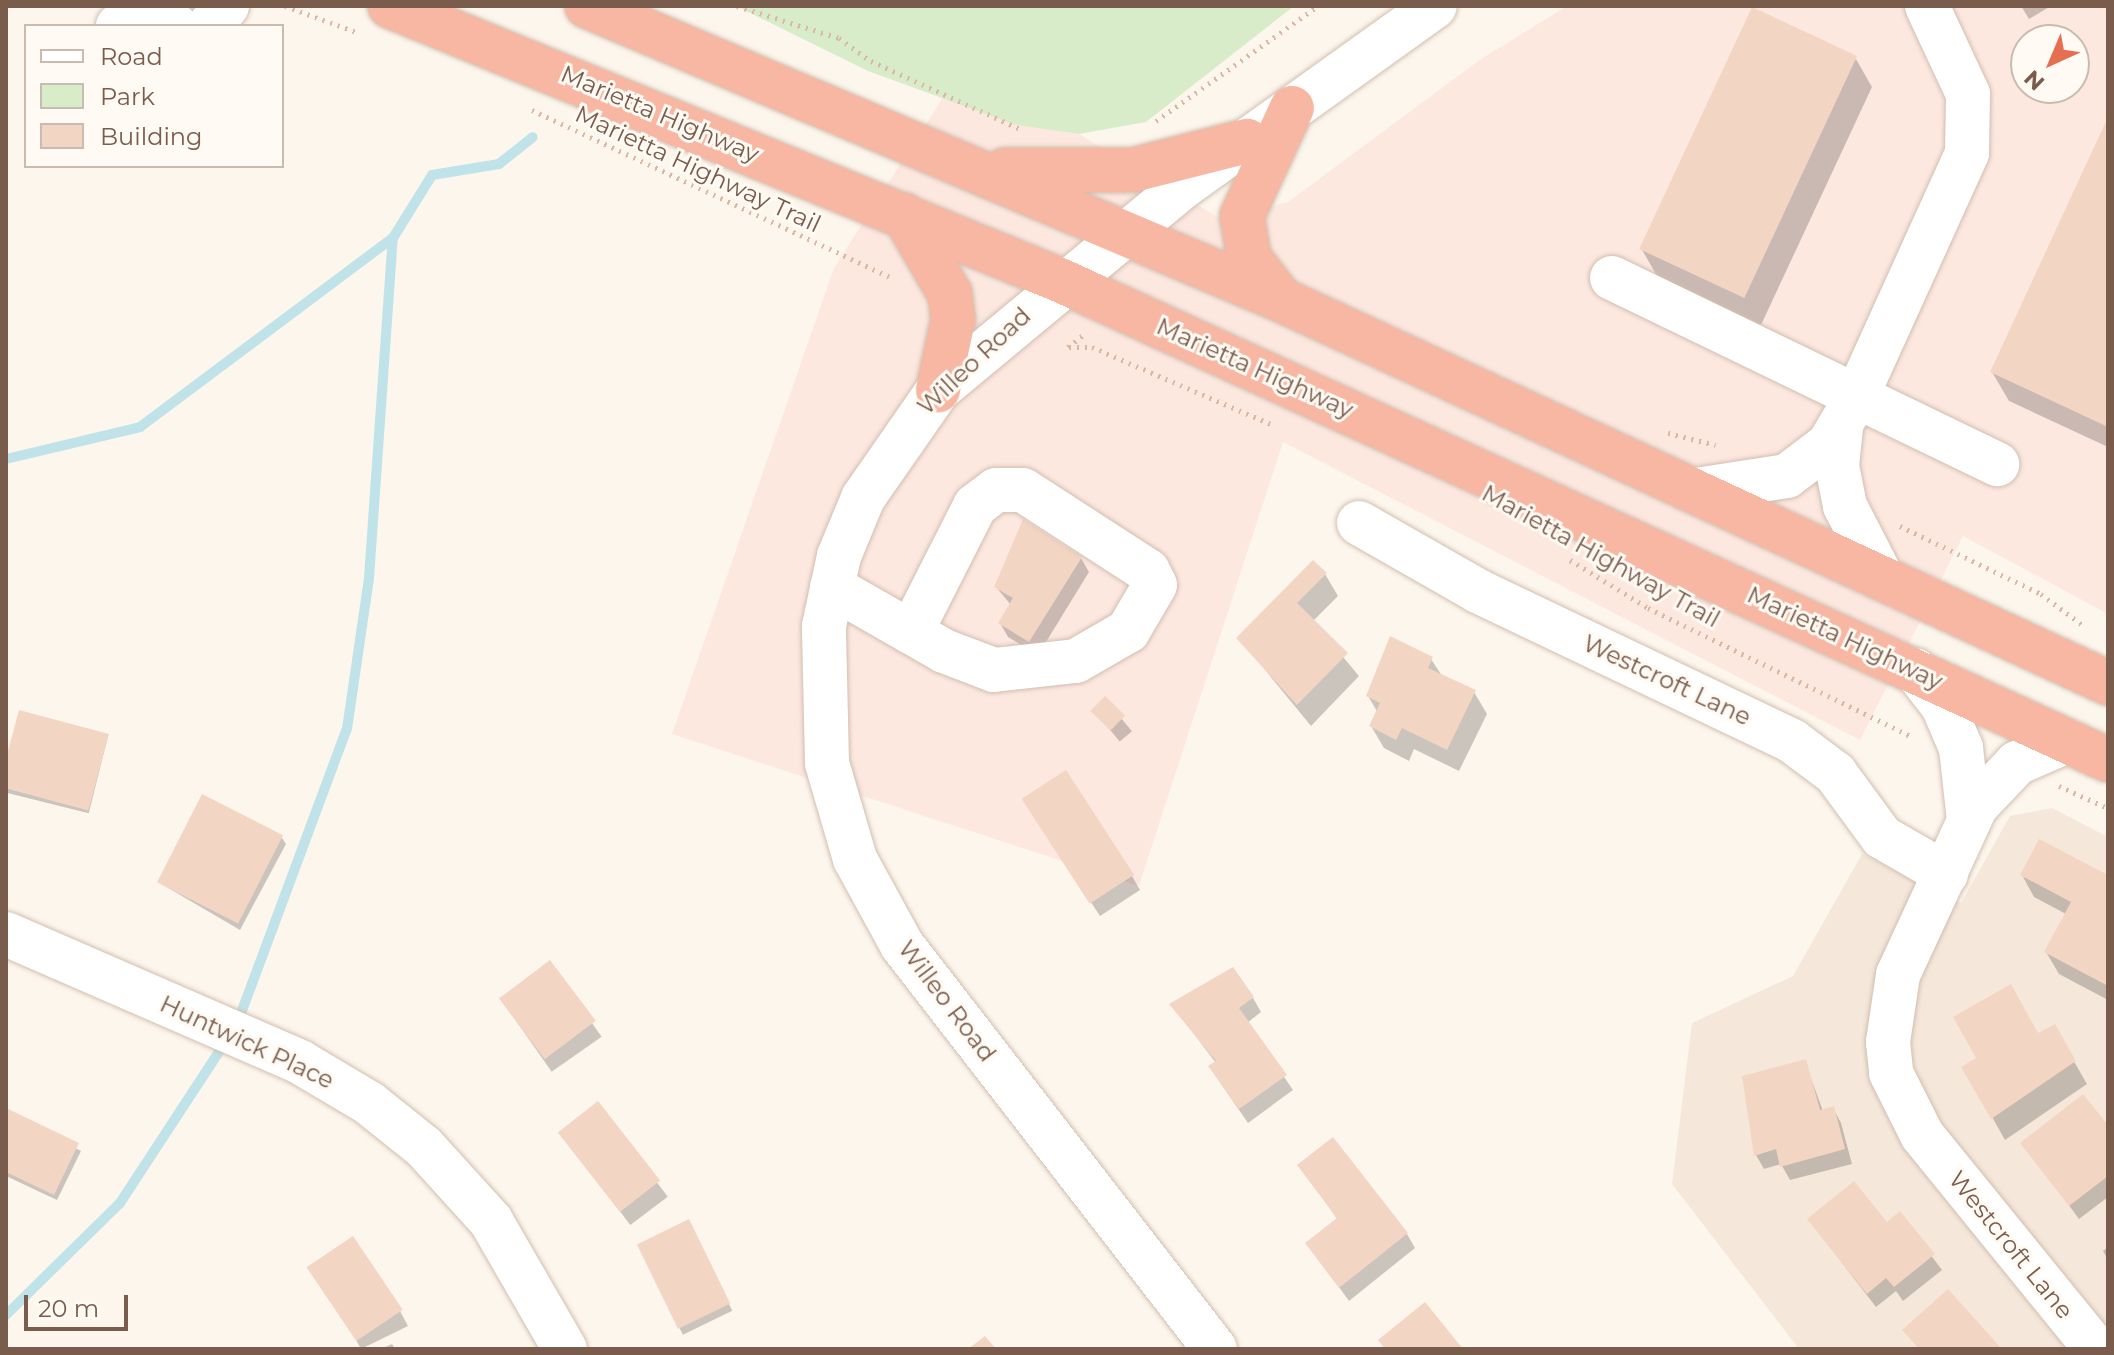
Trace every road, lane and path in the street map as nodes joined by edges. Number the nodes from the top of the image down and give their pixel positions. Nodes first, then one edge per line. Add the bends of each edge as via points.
1 (227, 6) edge
2 (285, 6) edge
3 (737, 6) edge
4 (1318, 6) edge
5 (1435, 6) edge
6 (1927, 6) edge
7 (608, 11) edge
8 (378, 21) edge
9 (211, 24) edge
10 (521, 104) dead end
11 (1292, 108) junction
12 (1149, 126) dead end
13 (1034, 136) dead end
14 (1247, 141) junction
15 (978, 169) junction
16 (904, 215) junction
17 (1126, 232) junction
18 (1612, 278) dead end
19 (1062, 281) junction
20 (905, 291) dead end
21 (1284, 301) junction
22 (1068, 347) dead end
23 (938, 390) junction
24 (1848, 413) junction
25 (1277, 426) dead end
26 (1657, 430) dead end
27 (1734, 450) dead end
28 (1997, 464) dead end
29 (1696, 490) junction
30 (1843, 499) junction
31 (1359, 523) dead end
32 (1562, 555) dead end
33 (1881, 576) junction
34 (832, 587) junction
35 (911, 632) junction
36 (2097, 636) dead end
37 (1915, 670) junction
38 (2108, 683) edge
39 (2067, 741) junction
40 (1961, 748) junction
41 (2108, 760) edge
42 (2017, 763) junction
43 (2108, 808) edge
44 (1969, 821) junction
45 (1946, 874) junction
46 (6, 934) edge
47 (565, 1349) edge
48 (1215, 1349) edge
49 (2096, 1349) edge

1 - 9 street
2 - 8 path
3 - 13 path via 839,38 871,61
4 - 12 path
5 - 11 street, Willeo Road
6 - 24 street via 1968,94 1967,153
7 - 15 highway
8 - 16 highway, Marietta Highway
10 - 20 path, Marietta Highway Trail via 695,191 887,273
11 - 14 street, Willeo Road
11 - 21 highway via 1242,216 1249,258
14 - 15 highway via 1123,171
14 - 17 street, Willeo Road
15 - 17 highway
16 - 19 highway, Marietta Highway
16 - 23 highway via 950,294 953,320
17 - 19 street, Willeo Road
17 - 21 highway
18 - 24 street
19 - 23 street, Willeo Road
19 - 37 highway, Marietta Highway
21 - 29 highway
22 - 25 path via 1092,347
23 - 34 street, Willeo Road via 863,498
24 - 28 street
24 - 29 street via 1787,476
24 - 30 street
26 - 27 path
29 - 33 highway
30 - 33 street
30 - 36 path via 2041,594
31 - 45 street, Westcroft Lane via 1478,591 1792,741 1835,773 1882,837
32 - 40 path, Marietta Highway Trail via 1648,608 1935,748
33 - 38 highway
34 - 35 street
34 - 48 street, Willeo Road via 821,694 827,763 855,859 902,945
35 - 35 street via 994,670 1076,661 1128,631 1155,585 1148,571 1023,490 996,490 975,506
37 - 39 highway, Marietta Highway
37 - 40 street, Westcroft Lane via 1943,706
39 - 41 highway, Marietta Highway
39 - 42 street, Westcroft Lane
40 - 44 street, Westcroft Lane
42 - 43 path
42 - 44 street, Westcroft Lane
44 - 45 street, Westcroft Lane
45 - 49 street, Westcroft Lane via 1890,1005 1891,1073 1922,1135
46 - 47 street, Huntwick Place via 300,1062 369,1103 424,1147 491,1221

